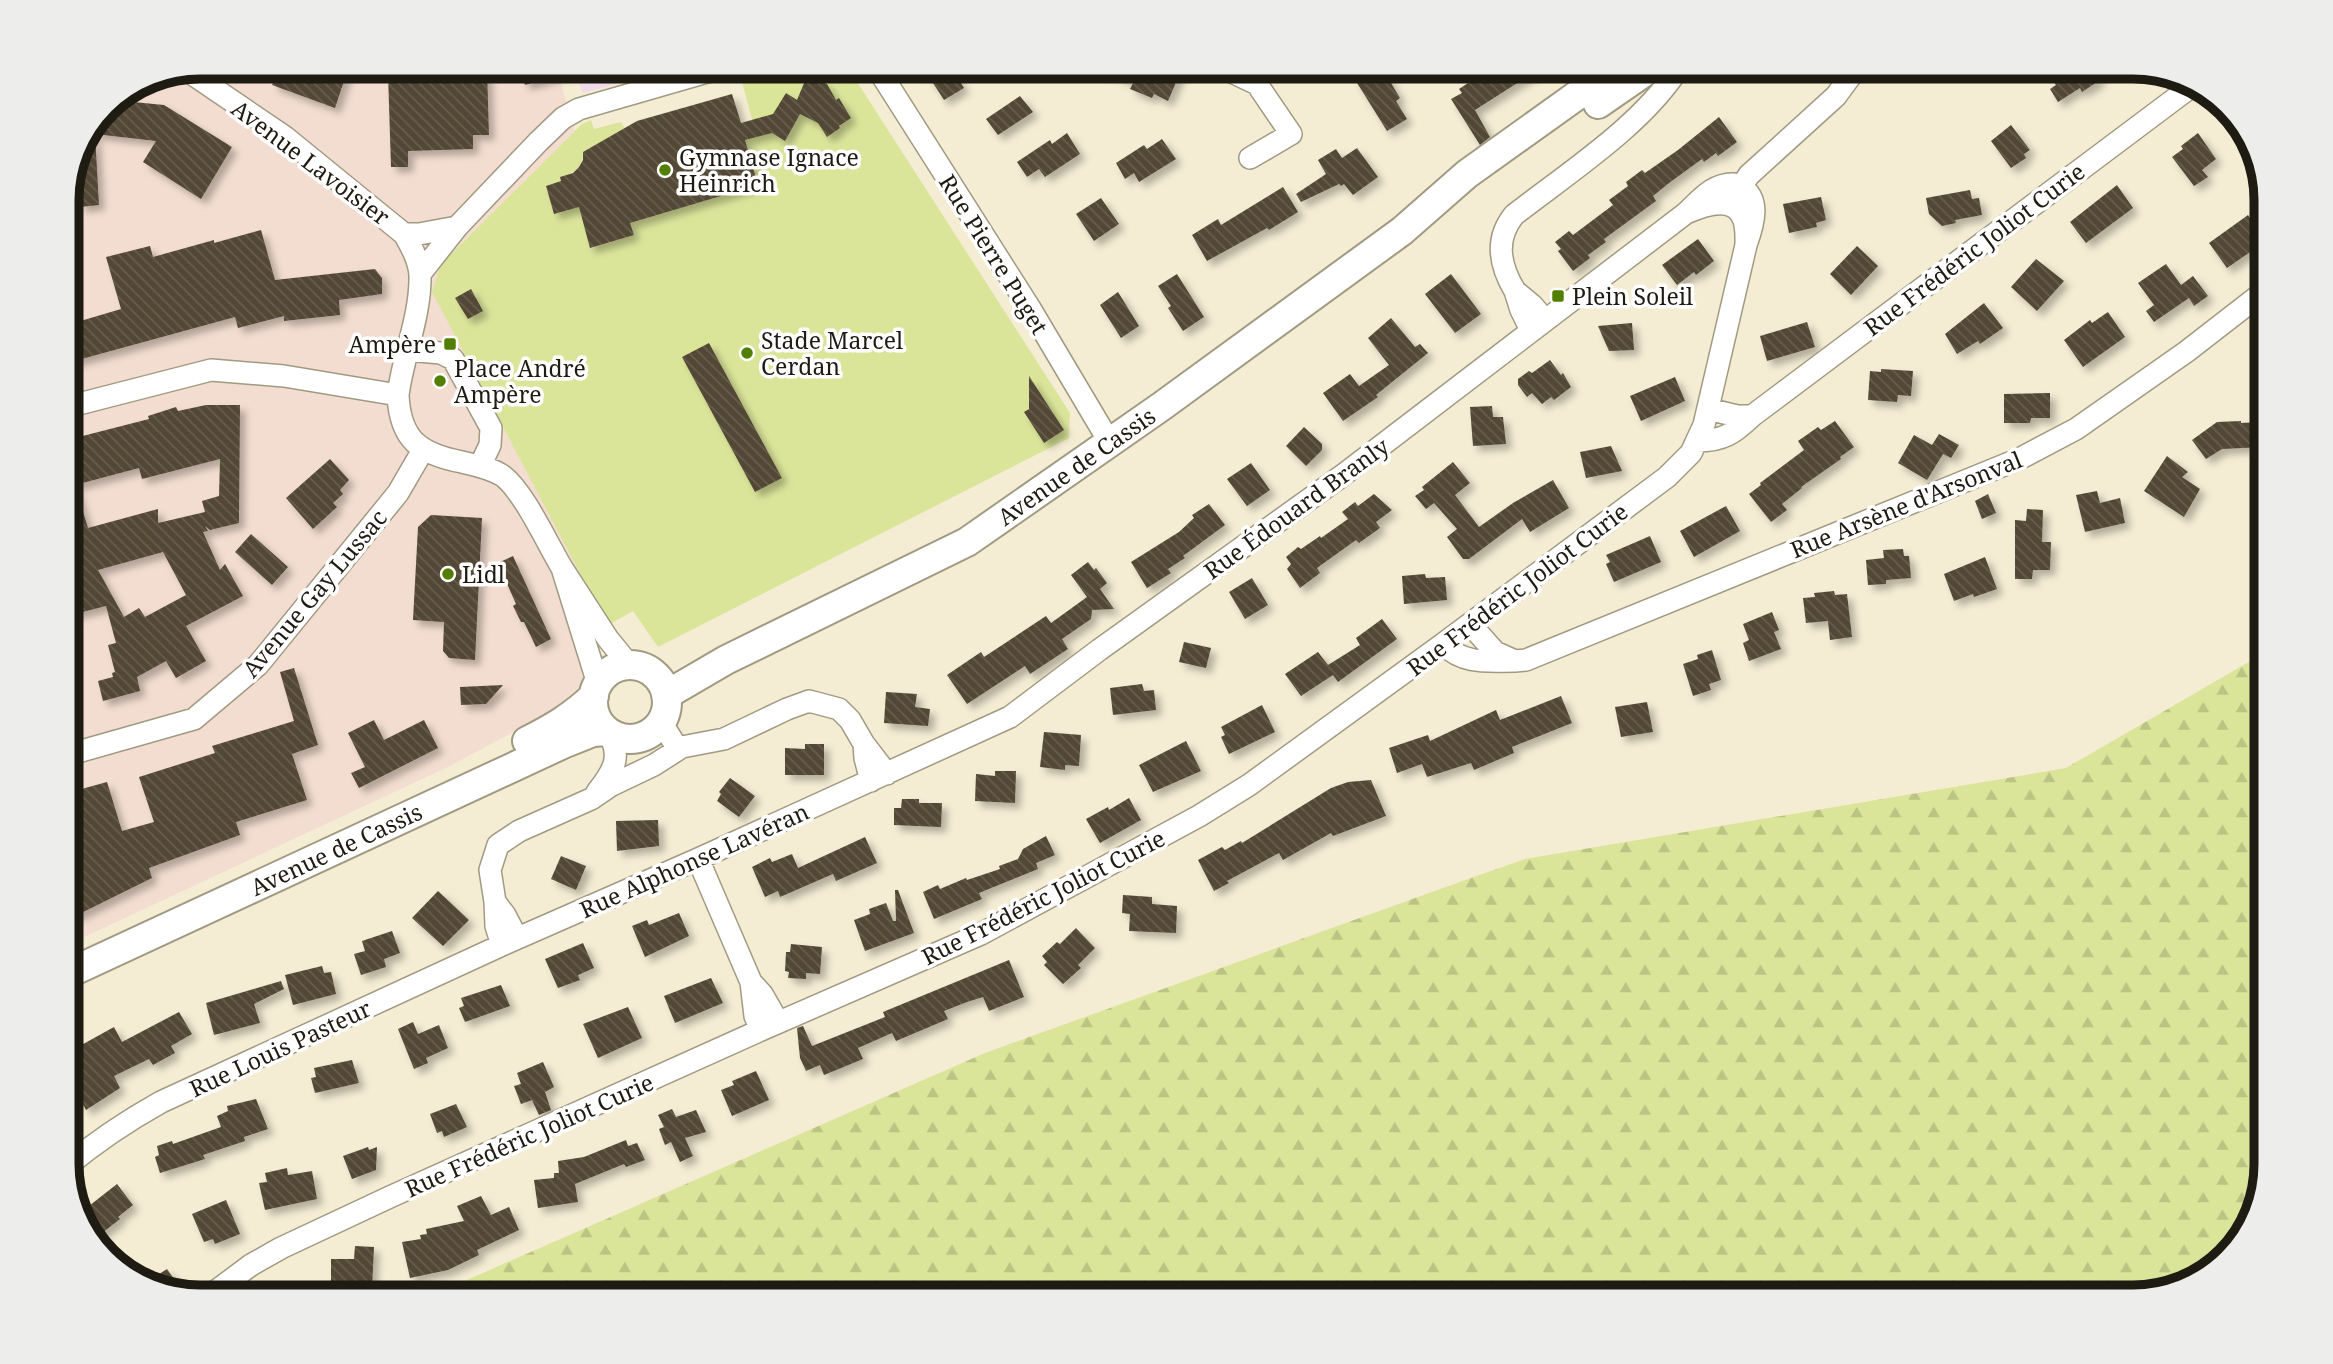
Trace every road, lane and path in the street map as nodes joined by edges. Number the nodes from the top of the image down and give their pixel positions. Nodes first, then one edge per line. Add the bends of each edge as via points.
1 (200, 79) edge
2 (682, 79) edge
3 (884, 79) edge
4 (1246, 79) edge
5 (1600, 79) edge
6 (1634, 79) edge
7 (1652, 79) edge
8 (1670, 79) edge
9 (1848, 79) edge
10 (2186, 91) edge
11 (1653, 100) junction
12 (1250, 158) dead end
13 (1735, 196) junction
14 (457, 227) junction
15 (1402, 231) junction
16 (404, 234) junction
17 (420, 274) junction
18 (2254, 299) edge
19 (1538, 325) junction
20 (407, 349) junction
21 (398, 395) junction
22 (79, 404) edge
23 (1708, 409) junction
24 (1752, 416) junction
25 (1698, 440) junction
26 (1110, 443) junction
27 (423, 450) junction
28 (480, 466) junction
29 (562, 568) junction
30 (1470, 624) junction
31 (1443, 645) junction
32 (726, 660) junction
33 (1516, 661) junction
34 (637, 667) junction
35 (596, 690) junction
36 (665, 708) junction
37 (612, 741) junction
38 (678, 749) junction
39 (79, 752) edge
40 (654, 765) junction
41 (879, 777) junction
42 (591, 799) junction
43 (698, 859) junction
44 (510, 942) junction
45 (79, 950) edge
46 (79, 968) edge
47 (770, 1026) junction
48 (79, 1157) edge
49 (224, 1285) edge

1 - 16 street, Avenue Lavoisier via 285,137
2 - 14 street via 579,108 563,118
3 - 26 street, Rue Pierre Puget
4 - 12 street via 1257,84 1291,134
5 - 15 main road, Avenue de Cassis via 1467,174
6 - 15 main road, Avenue de Cassis via 1479,189
7 - 11 street
8 - 11 street
9 - 13 street via 1836,96 1749,175
10 - 24 street, Rue Frédéric Joliot Curie
11 - 19 street via 1632,123 1507,223 1500,256 1505,275 1532,304
13 - 19 street, Rue Édouard Branly via 1734,184 1721,185
13 - 23 street, Rue Frédéric Joliot Curie via 1751,196 1755,211
14 - 16 street
14 - 17 street
15 - 26 main road, Avenue de Cassis
16 - 17 street
17 - 20 street
18 - 33 street, Rue Arsène d'Arsonval via 2076,429 2019,459
19 - 41 street, Rue Édouard Branly via 1343,475 1010,717
20 - 21 street
20 - 28 street via 453,359 491,428 490,445
21 - 22 street via 284,376 211,370
21 - 27 street via 404,429
23 - 24 street
23 - 25 street, Rue Frédéric Joliot Curie
24 - 25 street, Rue Frédéric Joliot Curie via 1735,433
25 - 30 street, Rue Frédéric Joliot Curie via 1667,477
26 - 32 main road, Avenue de Cassis via 967,542
27 - 28 street
27 - 39 street, Avenue Gay Lussac via 398,493 258,665 194,719
28 - 29 street via 502,476 516,490
29 - 34 street via 603,632
29 - 35 street
30 - 31 street, Rue Frédéric Joliot Curie
30 - 33 street via 1495,652
31 - 33 street, Rue Arsène d'Arsonval via 1467,660
31 - 47 street, Rue Frédéric Joliot Curie via 1199,816 981,934
32 - 34 main road, Avenue de Cassis
32 - 36 main road, Avenue de Cassis
34 - 35 main road, Avenue de Cassis via 606,674
34 - 36 main road via 655,675 662,684
35 - 37 main road via 595,714
35 - 45 main road, Avenue de Cassis via 557,727
36 - 37 main road, Avenue de Cassis via 649,734
36 - 38 street via 666,730
37 - 40 street via 624,759 636,765
37 - 42 street via 616,761
37 - 46 main road, Avenue de Cassis via 593,733 563,744
38 - 40 street
38 - 41 street via 724,739 809,701 839,709 850,720
40 - 42 street
41 - 43 street, Rue Alphonse Lavéran
42 - 44 street via 498,845 490,870 495,902 505,915
43 - 44 street, Rue Alphonse Lavéran
43 - 47 street via 751,982 755,1017
44 - 48 street, Rue Louis Pasteur via 161,1102
47 - 49 street, Rue Frédéric Joliot Curie via 281,1248

